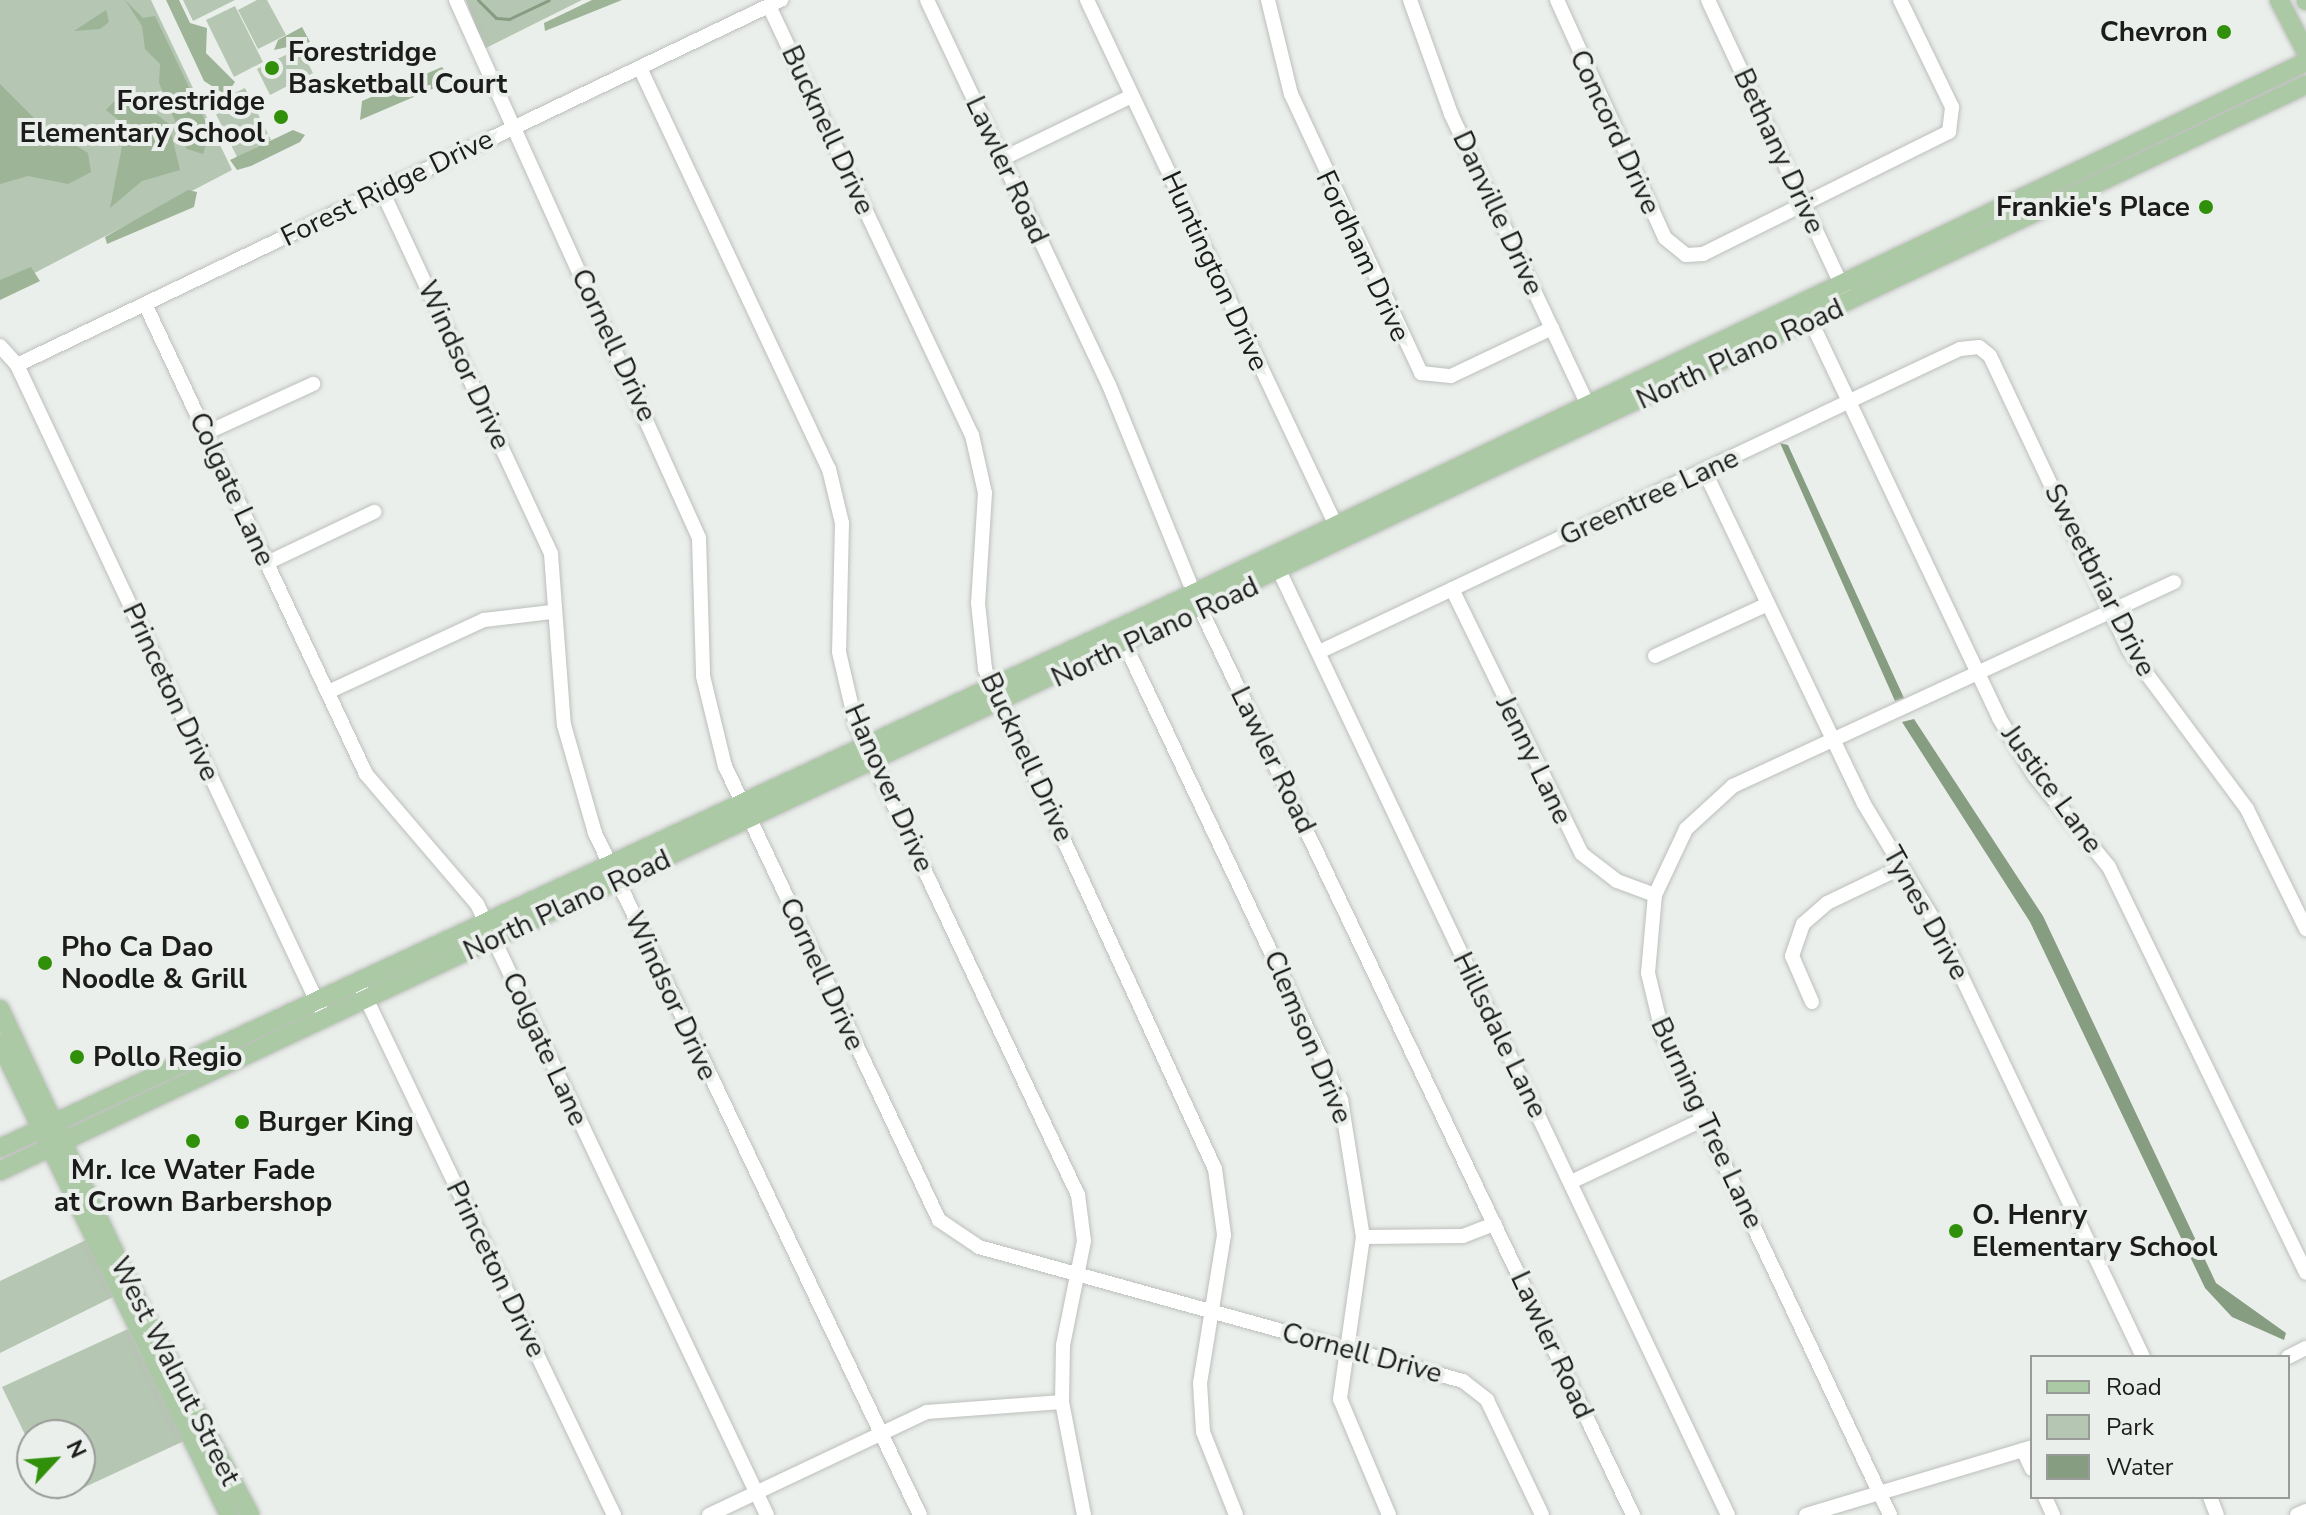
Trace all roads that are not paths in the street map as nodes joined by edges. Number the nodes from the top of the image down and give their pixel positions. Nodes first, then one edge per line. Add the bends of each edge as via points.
1 (456, 0) edge
2 (927, 0) edge
3 (1087, 0) edge
4 (1268, 0) edge
5 (1410, 0) edge
6 (1557, 0) edge
7 (1708, 0) edge
8 (1900, 0) edge
9 (2279, 0) edge
10 (775, 3) edge
11 (2306, 52) edge
12 (2306, 62) edge
13 (640, 68) junction
14 (2306, 85) edge
15 (1132, 96) junction
16 (510, 129) junction
17 (1002, 159) junction
18 (382, 191) junction
19 (1805, 206) junction
20 (1841, 284) junction
21 (1801, 303) junction
22 (1850, 303) junction
23 (145, 304) junction
24 (1811, 321) junction
25 (1552, 328) junction
26 (0, 346) edge
27 (1979, 347) joint
28 (17, 365) junction
29 (313, 384) dead end
30 (1848, 401) junction
31 (1588, 404) junction
32 (1597, 422) junction
33 (206, 433) junction
34 (1704, 470) junction
35 (374, 512) dead end
36 (1335, 523) junction
37 (1344, 542) junction
38 (1271, 555) junction
39 (267, 563) junction
40 (1281, 574) junction
41 (2174, 582) dead end
42 (1452, 589) junction
43 (1197, 602) junction
44 (1768, 604) junction
45 (552, 612) junction
46 (2111, 612) junction
47 (1117, 628) junction
48 (1126, 645) junction
49 (1319, 652) junction
50 (1655, 656) dead end
51 (1978, 676) junction
52 (992, 685) junction
53 (328, 692) junction
54 (1000, 704) junction
55 (1831, 736) junction
56 (866, 745) junction
57 (875, 762) junction
58 (744, 812) junction
59 (1902, 867) junction
60 (614, 873) junction
61 (1655, 895) junction
62 (485, 922) junction
63 (2306, 929) edge
64 (493, 940) junction
65 (357, 981) junction
66 (316, 999) junction
67 (367, 999) junction
68 (1812, 1002) dead end
69 (0, 1009) edge
70 (325, 1019) junction
71 (241, 1035) junction
72 (0, 1043) edge
73 (171, 1068) junction
74 (196, 1080) junction
75 (1704, 1119) junction
76 (47, 1126) junction
77 (56, 1144) junction
78 (0, 1148) edge
79 (0, 1171) edge
80 (1571, 1182) junction
81 (1495, 1224) junction
82 (1363, 1237) junction
83 (2306, 1273) edge
84 (1080, 1275) junction
85 (1211, 1312) junction
86 (1345, 1348) junction
87 (2142, 1355) edge
88 (1062, 1402) junction
89 (881, 1433) junction
90 (2028, 1448) edge
91 (1878, 1489) junction
92 (756, 1492) junction
93 (2306, 1511) edge
94 (229, 1515) edge
95 (250, 1515) edge
96 (614, 1515) edge
97 (709, 1515) edge
98 (767, 1515) edge
99 (920, 1515) edge
100 (1084, 1515) edge
101 (1236, 1515) edge
102 (1389, 1515) edge
103 (1542, 1515) edge
104 (1633, 1515) edge
105 (1728, 1515) edge
106 (1806, 1515) edge
107 (1890, 1515) edge
108 (2297, 1515) edge

1 - 16 street, Cornell Drive
2 - 17 street, Lawler Road
3 - 15 street, Huntington Drive
4 - 25 street, Fordham Drive via 1291,94 1421,373 1451,376
5 - 25 street, Danville Drive via 1451,114
6 - 19 street, Concord Drive via 1665,238 1686,255 1703,254
7 - 19 street, Bethany Drive
8 - 19 street via 1952,107 1953,125 1933,144
9 - 11 main road
10 - 13 street, Forest Ridge Drive
10 - 52 street, Bucknell Drive via 972,435 985,493 978,641
12 - 20 main road, North Plano Road
13 - 16 street, Forest Ridge Drive
13 - 56 street, Hanover Drive via 829,469 842,523 839,652
14 - 22 main road, North Plano Road
15 - 17 street
15 - 36 street, Huntington Drive
16 - 18 street, Forest Ridge Drive
16 - 58 street, Cornell Drive via 699,538 703,676 712,730
17 - 43 street, Lawler Road via 1149,473
18 - 23 street, Forest Ridge Drive
18 - 45 street, Windsor Drive via 545,536
19 - 20 street, Bethany Drive
20 - 21 main road, North Plano Road
20 - 22 street, Bethany Drive
21 - 24 street, Justice Lane
21 - 31 main road, North Plano Road
22 - 24 main road, North Plano Road
23 - 28 street, Forest Ridge Drive
23 - 33 street, Colgate Lane
24 - 30 street, Justice Lane
24 - 32 main road, North Plano Road
25 - 31 street, Danville Drive
26 - 28 street
27 - 30 street, Greentree Lane via 1960,349
27 - 46 street, Sweetbriar Drive via 1990,356
28 - 66 street, Princeton Drive
29 - 33 street
30 - 34 street, Greentree Lane
30 - 51 street, Justice Lane
31 - 32 street, Danville Drive
31 - 36 main road, North Plano Road
32 - 37 main road, North Plano Road
33 - 39 street, Colgate Lane
34 - 42 street, Greentree Lane
34 - 44 street, Tynes Drive
35 - 39 street
36 - 37 street, Huntington Drive
36 - 38 main road, North Plano Road
37 - 40 main road, North Plano Road
38 - 40 street, Hillsdale Lane
38 - 43 main road, North Plano Road
39 - 53 street, Colgate Lane
40 - 43 main road, North Plano Road
40 - 49 street, Hillsdale Lane
41 - 46 street, Burning Tree Lane
42 - 49 street, Greentree Lane
42 - 61 street, Jenny Lane via 1582,854 1617,881
43 - 47 main road, North Plano Road
43 - 48 main road, North Plano Road
43 - 81 street, Lawler Road
44 - 50 street
44 - 55 street, Tynes Drive
45 - 53 street via 484,620
45 - 60 street, Windsor Drive via 564,725
46 - 51 street, Burning Tree Lane
46 - 63 street, Sweetbriar Drive via 2162,698 2247,809
47 - 48 street, Clemson Drive
47 - 52 main road, North Plano Road
48 - 54 main road, North Plano Road
48 - 82 street, Clemson Drive via 1341,1100
49 - 80 street, Hillsdale Lane
51 - 55 street, Burning Tree Lane
51 - 83 street, Justice Lane via 2034,775 2117,881
52 - 54 street, Bucknell Drive
52 - 56 main road, North Plano Road
53 - 62 street, Colgate Lane via 378,794 455,871
54 - 57 main road, North Plano Road
54 - 85 street, Bucknell Drive via 1199,1121 1224,1235
55 - 59 street, Tynes Drive
55 - 61 street, Burning Tree Lane via 1711,803 1677,843
56 - 57 street, Hanover Drive
56 - 58 main road, North Plano Road
57 - 58 main road, North Plano Road
57 - 84 street, Hanover Drive via 1078,1195 1084,1219
58 - 60 main road, North Plano Road
58 - 84 street, Cornell Drive via 939,1220 965,1243
59 - 68 street via 1827,903 1803,924 1792,956
59 - 87 street, Tynes Drive via 1938,927
60 - 62 main road, North Plano Road
60 - 64 main road, North Plano Road
60 - 89 street, Windsor Drive
61 - 75 street, Burning Tree Lane via 1650,991
62 - 64 street, Colgate Lane
62 - 65 main road, North Plano Road
64 - 67 main road, North Plano Road
64 - 92 street, Colgate Lane
65 - 66 main road, North Plano Road
65 - 67 street, Princeton Drive
66 - 70 street, Princeton Drive
66 - 71 main road, North Plano Road
67 - 70 main road, North Plano Road
67 - 96 street, Princeton Drive
69 - 76 main road, West Walnut Street
70 - 74 main road, North Plano Road
71 - 73 main road, North Plano Road
71 - 74 main road via 199,1066
72 - 76 main road
73 - 74 main road
73 - 76 main road, North Plano Road
74 - 77 main road, North Plano Road
75 - 80 street
75 - 91 street, Burning Tree Lane
76 - 77 main road, West Walnut Street
76 - 78 main road, North Plano Road
77 - 79 main road, North Plano Road
77 - 94 main road, West Walnut Street
77 - 95 main road, West Walnut Street
80 - 105 street, Hillsdale Lane
81 - 82 street via 1463,1236
81 - 104 street, Lawler Road
82 - 86 street, Clemson Drive
84 - 85 street, Cornell Drive
84 - 88 street, Hanover Drive via 1063,1345
85 - 86 street, Cornell Drive
85 - 101 street, Bucknell Drive via 1200,1353 1203,1432
86 - 102 street, Clemson Drive via 1345,1421
86 - 103 street, Cornell Drive via 1481,1390
88 - 89 street via 960,1405
88 - 100 street, Hanover Drive
89 - 92 street
89 - 99 street, Windsor Drive
90 - 91 street
91 - 106 street
91 - 107 street, Burning Tree Lane
92 - 97 street
92 - 98 street, Colgate Lane
93 - 108 street

